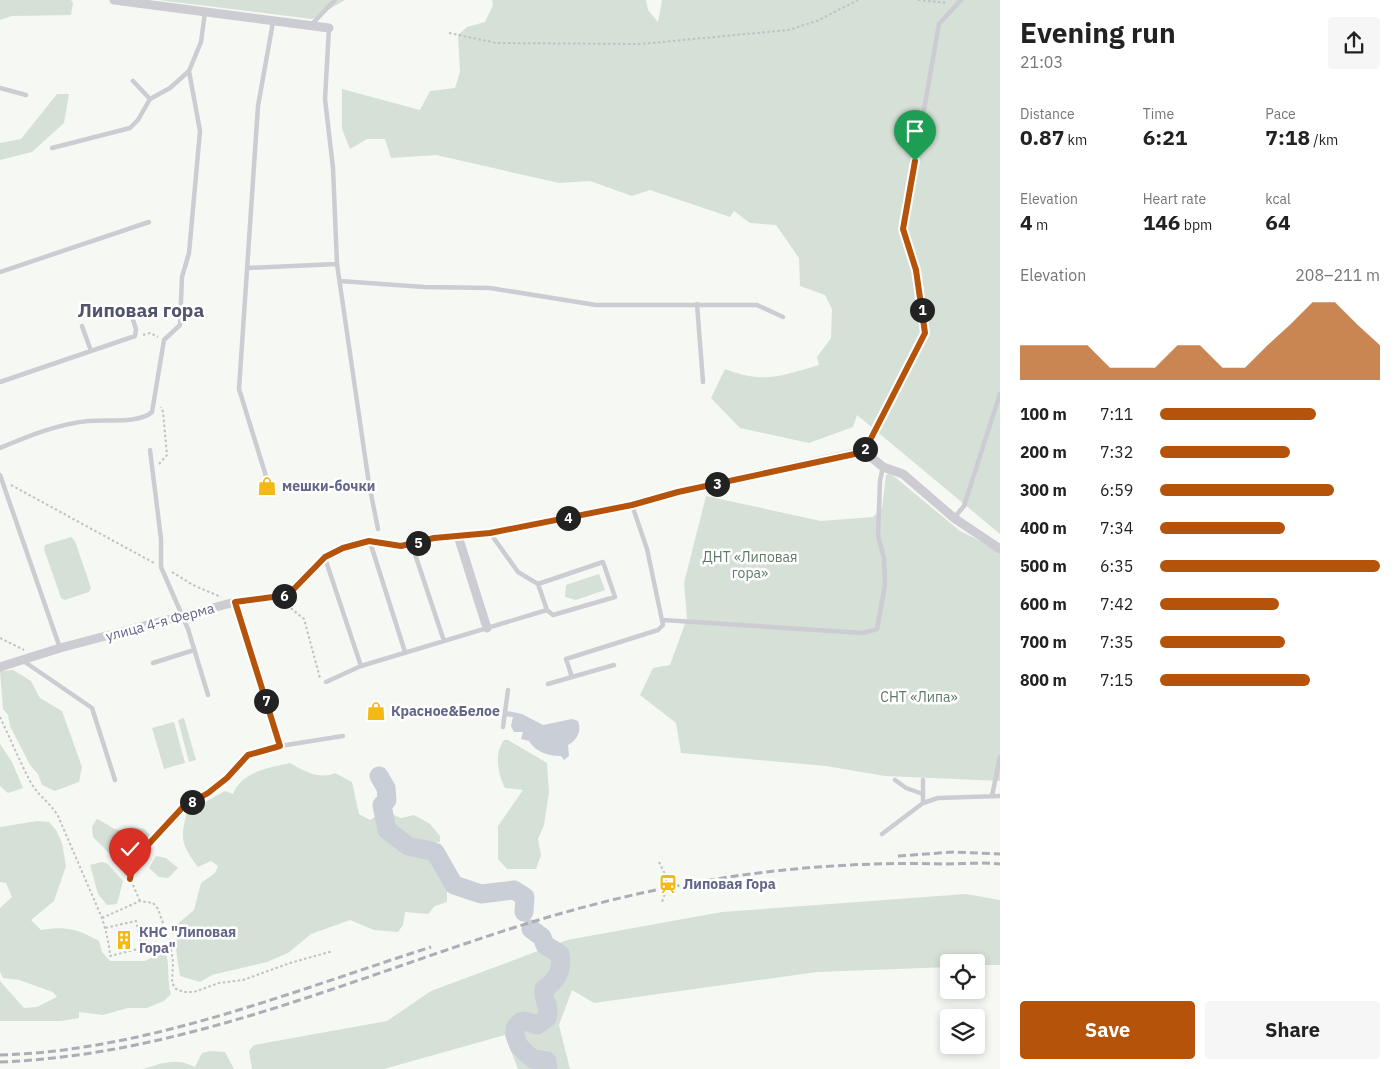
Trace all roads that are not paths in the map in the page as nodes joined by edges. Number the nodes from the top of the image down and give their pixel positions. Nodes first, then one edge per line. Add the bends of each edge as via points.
1 (114, 0) edge
2 (334, 0) edge
3 (961, 0) edge
4 (205, 12) junction
5 (272, 22) junction
6 (310, 26) junction
7 (329, 28) joint
8 (190, 71) junction
9 (132, 81) dead end
10 (0, 88) edge
11 (26, 96) dead end
12 (150, 99) junction
13 (52, 148) dead end
14 (149, 222) dead end
15 (337, 264) junction
16 (247, 268) junction
17 (0, 272) edge
18 (340, 281) junction
19 (697, 304) junction
20 (131, 314) dead end
21 (783, 317) dead end
22 (82, 326) dead end
23 (91, 351) junction
24 (0, 382) edge
25 (703, 382) dead end
26 (1000, 394) edge
27 (0, 448) edge
28 (150, 450) dead end
29 (864, 452) junction
30 (883, 467) junction
31 (1, 477) edge
32 (270, 489) dead end
33 (632, 505) junction
34 (954, 518) junction
35 (378, 529) dead end
36 (490, 533) junction
37 (458, 536) junction
38 (369, 541) junction
39 (412, 545) junction
40 (1000, 549) edge
41 (325, 557) junction
42 (538, 584) junction
43 (232, 604) junction
44 (547, 610) junction
45 (181, 618) junction
46 (663, 620) junction
47 (487, 628) junction
48 (444, 641) junction
49 (60, 648) junction
50 (194, 650) junction
51 (406, 652) junction
52 (21, 659) junction
53 (152, 663) dead end
54 (614, 664) dead end
55 (361, 666) junction
56 (0, 667) edge
57 (572, 677) junction
58 (326, 682) dead end
59 (548, 684) dead end
60 (508, 690) dead end
61 (208, 695) dead end
62 (503, 727) dead end
63 (343, 736) dead end
64 (1000, 757) edge
65 (115, 780) dead end
66 (895, 780) dead end
67 (923, 780) dead end
68 (923, 794) junction
69 (992, 796) junction
70 (1000, 796) edge
71 (923, 803) junction
72 (882, 834) dead end

1 - 4 street
2 - 6 lane
3 - 29 lane via 939,24 903,229 916,270 925,333
4 - 5 street
4 - 8 lane via 201,42
5 - 6 street
5 - 16 lane via 258,106
6 - 7 street
7 - 15 lane via 325,99 333,168
8 - 12 lane
8 - 27 lane via 200,132 189,253 182,277 180,325 164,340 152,412 137,420 87,421 55,427
9 - 12 lane
10 - 11 lane
12 - 13 lane via 130,128
14 - 17 lane
15 - 16 lane
15 - 18 lane
16 - 32 lane via 239,388
18 - 19 lane via 490,288 596,305
18 - 35 lane
19 - 21 lane via 757,305
19 - 25 lane
20 - 23 lane via 135,336
22 - 23 lane
23 - 24 lane
26 - 34 lane via 964,506
28 - 45 lane via 161,539 161,567
29 - 30 street
29 - 33 street, улица 4-я Ферма
30 - 34 street via 903,474
30 - 46 lane via 878,536 884,558 885,585 877,629 863,633
31 - 49 lane
33 - 36 street, улица 4-я Ферма
33 - 46 lane via 647,549
34 - 40 street
36 - 37 street, улица 4-я Ферма
36 - 42 lane via 518,572
37 - 39 street, улица 4-я Ферма via 434,538
37 - 47 street
38 - 39 street, улица 4-я Ферма
38 - 41 street, улица 4-я Ферма
38 - 51 lane
39 - 48 lane
41 - 43 street, улица 4-я Ферма via 288,595
41 - 55 lane
42 - 44 lane
42 - 44 lane via 603,562 615,597 553,615
43 - 45 street, улица 4-я Ферма
43 - 63 lane via 280,746
44 - 47 lane
45 - 49 street, улица 4-я Ферма
45 - 50 lane
46 - 57 lane via 658,630 566,659
47 - 48 lane
48 - 51 lane
49 - 52 street, улица 4-я Ферма
50 - 53 lane
50 - 61 lane
51 - 55 lane
52 - 56 street, улица 4-я Ферма
52 - 65 lane via 92,708
54 - 57 lane
55 - 58 lane
57 - 59 lane
60 - 62 lane
64 - 69 lane
66 - 68 lane
67 - 68 lane
68 - 71 lane
69 - 70 lane
69 - 71 lane via 938,798
71 - 72 lane

